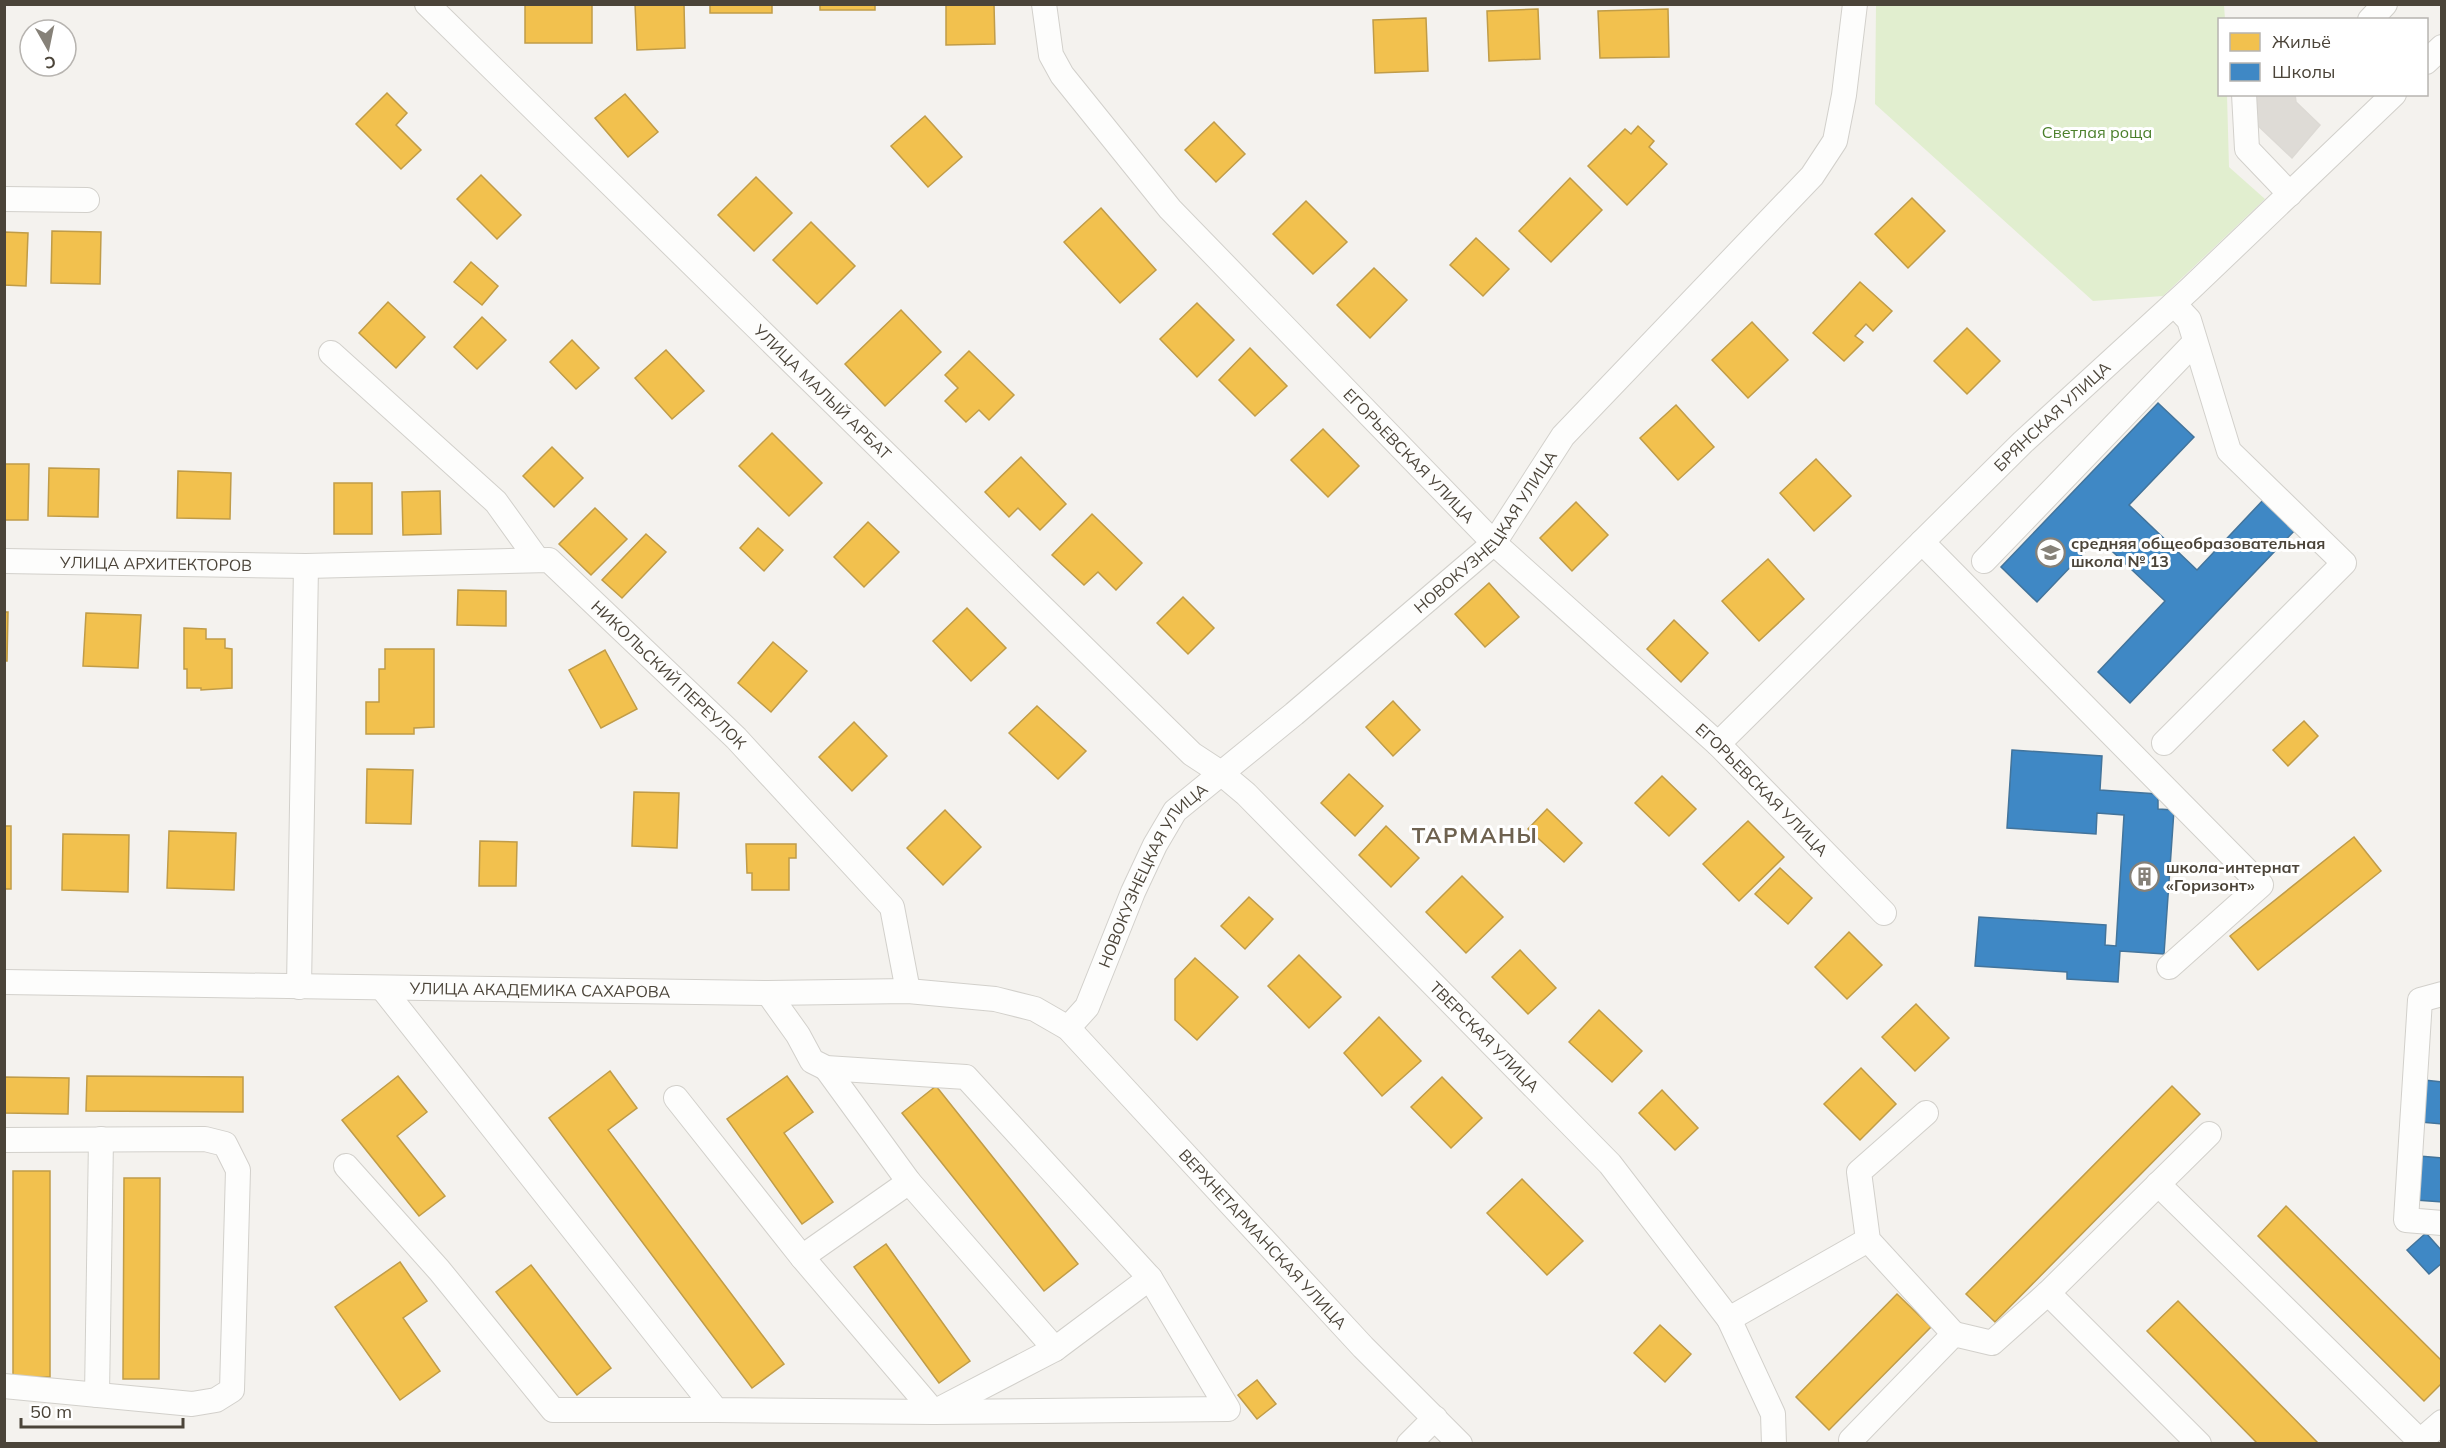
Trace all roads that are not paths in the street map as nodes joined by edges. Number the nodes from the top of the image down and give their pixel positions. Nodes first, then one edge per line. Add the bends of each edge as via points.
1 (427, 4) edge
2 (1044, 4) edge
3 (1855, 4) edge
4 (2385, 4) edge
5 (2372, 18) edge
6 (2442, 47) edge
7 (2428, 61) edge
8 (2244, 96) edge
9 (2392, 96) edge
10 (2290, 194) junction
11 (4, 199) edge
12 (87, 200) dead end
13 (2174, 304) junction
14 (2195, 342) junction
15 (331, 353) dead end
16 (1922, 542) junction
17 (1494, 543) junction
18 (537, 559) junction
19 (4, 561) edge
20 (1984, 561) dead end
21 (306, 566) junction
22 (2164, 743) dead end
23 (1718, 744) junction
24 (1221, 773) junction
25 (1884, 913) dead end
26 (2169, 968) dead end
27 (4, 982) edge
28 (299, 987) junction
29 (383, 989) junction
30 (908, 991) junction
31 (768, 993) junction
32 (2442, 994) edge
33 (1068, 1028) junction
34 (826, 1068) junction
35 (676, 1098) dead end
36 (1926, 1113) dead end
37 (2209, 1134) dead end
38 (101, 1139) junction
39 (4, 1140) edge
40 (346, 1166) dead end
41 (909, 1182) junction
42 (2158, 1184) junction
43 (2442, 1223) edge
44 (1868, 1240) junction
45 (802, 1257) junction
46 (1150, 1278) junction
47 (2048, 1293) junction
48 (1729, 1319) junction
49 (1954, 1334) junction
50 (1055, 1349) junction
51 (4, 1386) edge
52 (97, 1395) junction
53 (716, 1410) junction
54 (934, 1412) junction
55 (1435, 1418) junction
56 (2442, 1422) edge
57 (1851, 1440) dead end
58 (2420, 1442) edge
59 (1409, 1443) edge
60 (1460, 1443) edge
61 (1774, 1443) edge
62 (2199, 1443) edge

1 - 24 street, УЛИЦА МАЛЫЙ АРБАТ via 1192,754
2 - 17 street, ЕГОРЬЕВСКАЯ УЛИЦА via 1051,55 1062,75 1170,209
3 - 17 street, НОВОКУЗНЕЦКАЯ УЛИЦА via 1835,141 1812,176 1563,436
4 - 5 street
6 - 7 street
8 - 10 street via 2247,149
9 - 10 street, БРЯНСКАЯ УЛИЦА
10 - 13 street, БРЯНСКАЯ УЛИЦА
11 - 12 street
13 - 14 street via 2189,320
13 - 16 street, БРЯНСКАЯ УЛИЦА via 2023,442
14 - 20 street
14 - 22 street via 2229,452 2344,563
15 - 18 street via 496,502
16 - 23 street, БРЯНСКАЯ УЛИЦА
16 - 26 street via 2261,885
17 - 23 street, ЕГОРЬЕВСКАЯ УЛИЦА
17 - 24 street, НОВОКУЗНЕЦКАЯ УЛИЦА
18 - 21 street, НИКОЛЬСКИЙ ПЕРЕУЛОК
18 - 30 street, НИКОЛЬСКИЙ ПЕРЕУЛОК via 549,560 736,738 892,907
19 - 21 street, УЛИЦА АРХИТЕКТОРОВ
21 - 28 street
23 - 25 street, ЕГОРЬЕВСКАЯ УЛИЦА
24 - 33 street, НОВОКУЗНЕЦКАЯ УЛИЦА via 1175,811 1133,892 1087,1007
24 - 48 street, ТВЕРСКАЯ УЛИЦА via 1610,1164
27 - 28 street, УЛИЦА АКАДЕМИКА САХАРОВА
28 - 29 street, УЛИЦА АКАДЕМИКА САХАРОВА
29 - 31 street, УЛИЦА АКАДЕМИКА САХАРОВА
29 - 53 street
30 - 31 street, УЛИЦА АКАДЕМИКА САХАРОВА
30 - 33 street, УЛИЦА АКАДЕМИКА САХАРОВА via 995,999 1035,1009
31 - 34 street via 812,1061
32 - 43 street via 2420,1000 2406,1220
33 - 55 street, ВЕРХНЕТАРМАНСКАЯ УЛИЦА via 1363,1347
34 - 41 street
34 - 46 street via 966,1077
35 - 45 street
36 - 44 street via 1859,1173
37 - 42 street
38 - 39 street
38 - 52 street
38 - 52 street via 205,1139 225,1144 238,1170 232,1390 216,1400 192,1404
40 - 53 street via 439,1270 553,1410
41 - 45 street
41 - 50 street
42 - 47 street
42 - 58 street
44 - 48 street
44 - 49 street
45 - 54 street
46 - 50 street
46 - 54 street via 1228,1409
47 - 49 street via 1992,1343
47 - 62 street
48 - 61 street, ТВЕРСКАЯ УЛИЦА via 1773,1414
49 - 57 street
50 - 54 street
51 - 52 street
53 - 54 street
55 - 59 street
55 - 60 street, ВЕРХНЕТАРМАНСКАЯ УЛИЦА
56 - 58 street

